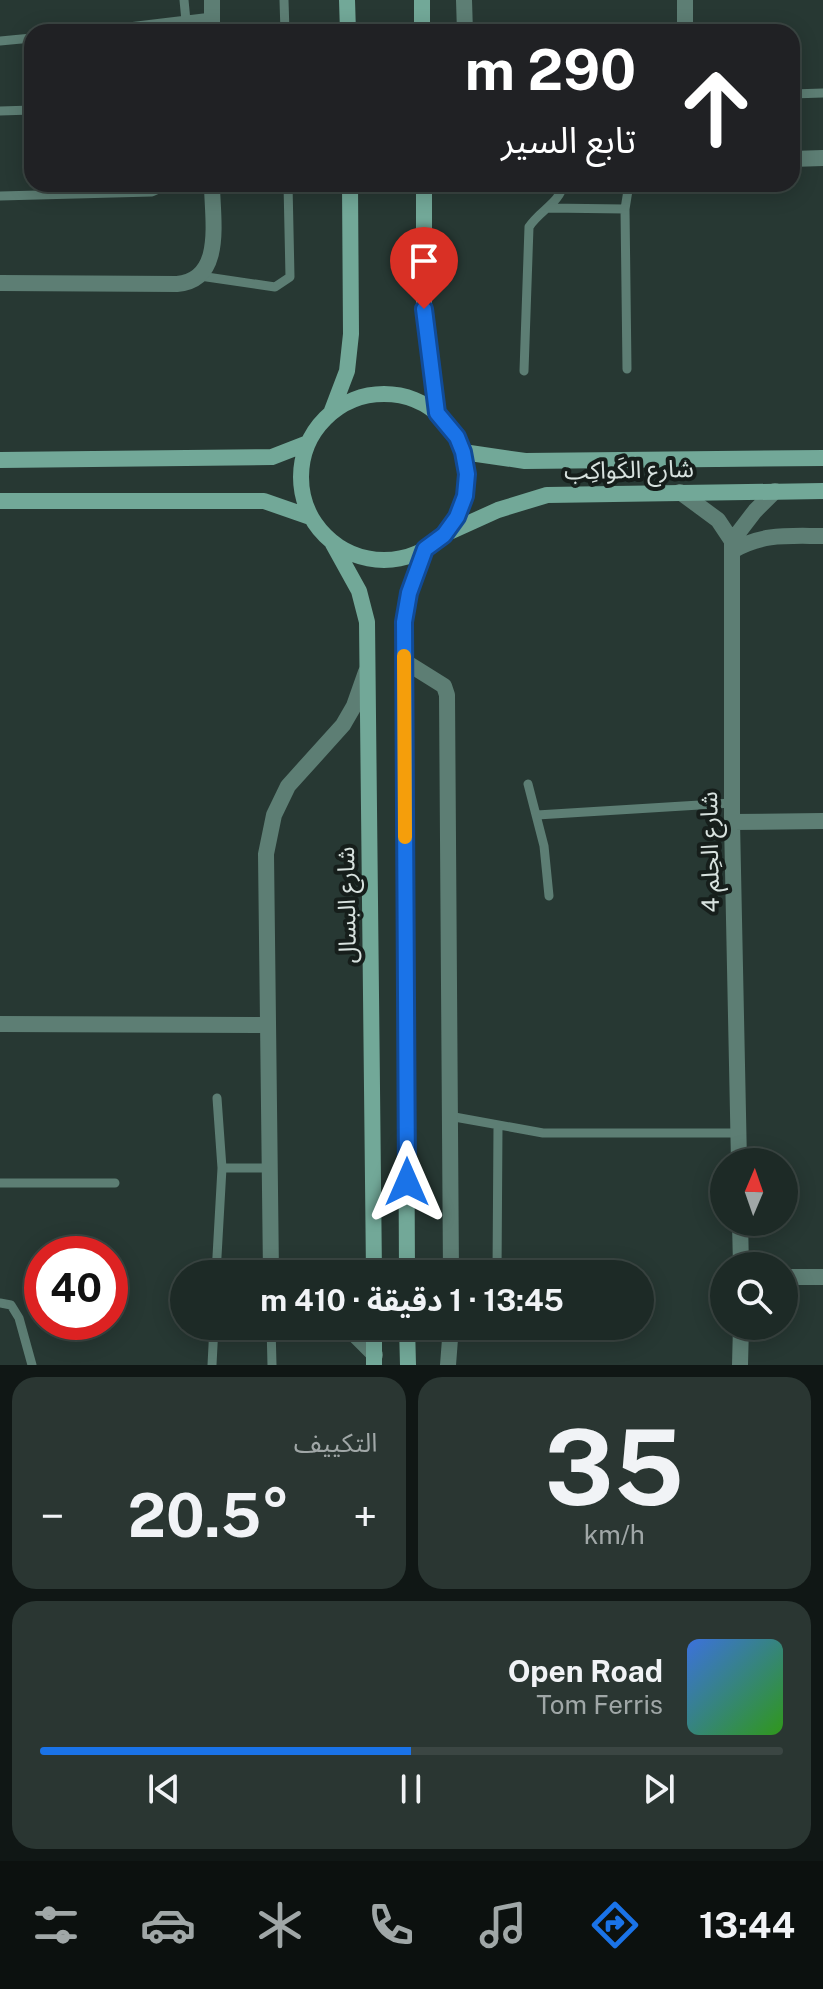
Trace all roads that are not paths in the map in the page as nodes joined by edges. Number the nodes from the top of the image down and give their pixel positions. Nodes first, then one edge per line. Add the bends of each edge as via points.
1 (184, 0) edge
2 (284, 0) edge
3 (347, 0) edge
4 (422, 0) edge
5 (464, 0) edge
6 (685, 0) edge
7 (212, 16) edge
8 (186, 21) junction
9 (159, 24) edge
10 (285, 24) edge
11 (348, 24) edge
12 (422, 24) edge
13 (465, 24) edge
14 (685, 24) edge
15 (24, 39) edge
16 (0, 41) edge
17 (823, 93) edge
18 (800, 94) edge
19 (24, 110) edge
20 (0, 111) edge
21 (823, 158) edge
22 (800, 159) edge
23 (152, 192) edge
24 (212, 192) edge
25 (288, 192) edge
26 (350, 192) edge
27 (424, 192) edge
28 (562, 192) edge
29 (628, 192) edge
30 (0, 196) edge
31 (548, 208) junction
32 (625, 209) junction
33 (200, 276) junction
34 (0, 283) edge
35 (627, 369) dead end
36 (524, 371) dead end
37 (331, 413) junction
38 (437, 413) junction
39 (308, 443) junction
40 (463, 452) junction
41 (823, 458) edge
42 (0, 460) edge
43 (775, 491) junction
44 (823, 491) edge
45 (680, 492) junction
46 (0, 501) edge
47 (310, 517) junction
48 (444, 535) junction
49 (823, 536) edge
50 (333, 544) junction
51 (732, 546) junction
52 (425, 549) junction
53 (404, 661) junction
54 (367, 670) junction
55 (528, 784) dead end
56 (732, 803) junction
57 (537, 815) junction
58 (823, 821) edge
59 (732, 822) junction
60 (549, 896) dead end
61 (0, 1024) edge
62 (268, 1025) junction
63 (217, 1098) dead end
64 (449, 1116) junction
65 (498, 1126) junction
66 (738, 1133) junction
67 (739, 1148) edge
68 (222, 1168) junction
69 (270, 1168) junction
70 (0, 1183) edge
71 (115, 1183) dead end
72 (217, 1260) edge
73 (271, 1260) edge
74 (374, 1260) edge
75 (407, 1260) edge
76 (451, 1260) edge
77 (497, 1260) edge
78 (798, 1277) edge
79 (823, 1277) edge
80 (0, 1303) edge
81 (213, 1340) edge
82 (271, 1340) edge
83 (358, 1340) edge
84 (374, 1340) edge
85 (407, 1340) edge
86 (450, 1340) edge
87 (741, 1340) edge
88 (375, 1360) edge
89 (32, 1365) edge
90 (212, 1365) edge
91 (272, 1365) edge
92 (408, 1365) edge
93 (448, 1365) edge
94 (740, 1365) edge

1 - 8 lane
2 - 10 lane
3 - 11 street
4 - 12 street
5 - 13 street
6 - 14 street
7 - 8 lane
8 - 9 lane
15 - 16 lane
17 - 18 lane
19 - 20 lane
21 - 22 street
23 - 30 lane
24 - 33 street via 212,255
25 - 33 lane via 290,277 275,287
26 - 37 street via 351,334 347,371
27 - 38 street via 424,309
28 - 31 lane
29 - 32 lane
31 - 32 lane
31 - 36 lane via 529,227
32 - 35 lane
33 - 34 street via 177,284
37 - 38 street via 351,401 395,395
37 - 39 street
38 - 40 street
39 - 42 street via 272,457
39 - 47 street via 300,480
40 - 41 street, شارع الكَواكِب via 525,461
40 - 48 street via 465,496
43 - 44 street, شارع الكَواكِب
43 - 45 street, شارع الكَواكِب
43 - 51 street
45 - 48 street, شارع الكَواكِب via 547,495
45 - 51 street via 718,520
46 - 47 street via 264,501
47 - 50 street
48 - 52 street
49 - 51 street via 771,536
50 - 52 street via 359,556 388,560
50 - 54 street, شارع البسال via 359,591 367,622
51 - 56 street, شارع الحِلم 4
52 - 53 street via 409,593
53 - 64 street via 444,686 447,695
53 - 75 street
54 - 62 street via 343,725 288,786 274,815 266,854
54 - 74 street, شارع البسال
55 - 57 lane
56 - 57 lane
56 - 59 street, شارع الحِلم 4
57 - 60 lane
58 - 59 street
59 - 66 street, شارع الحِلم 4
61 - 62 street
62 - 69 street
63 - 68 lane
64 - 65 lane
64 - 76 street
65 - 66 lane via 543,1133
65 - 77 lane
66 - 67 street, شارع الحِلم 4
68 - 69 lane
68 - 72 lane
69 - 73 street
70 - 71 lane
78 - 79 street
80 - 89 lane via 11,1305 19,1318
81 - 90 lane
82 - 91 lane
83 - 88 street
84 - 88 street
85 - 92 street
86 - 93 street
87 - 94 street

